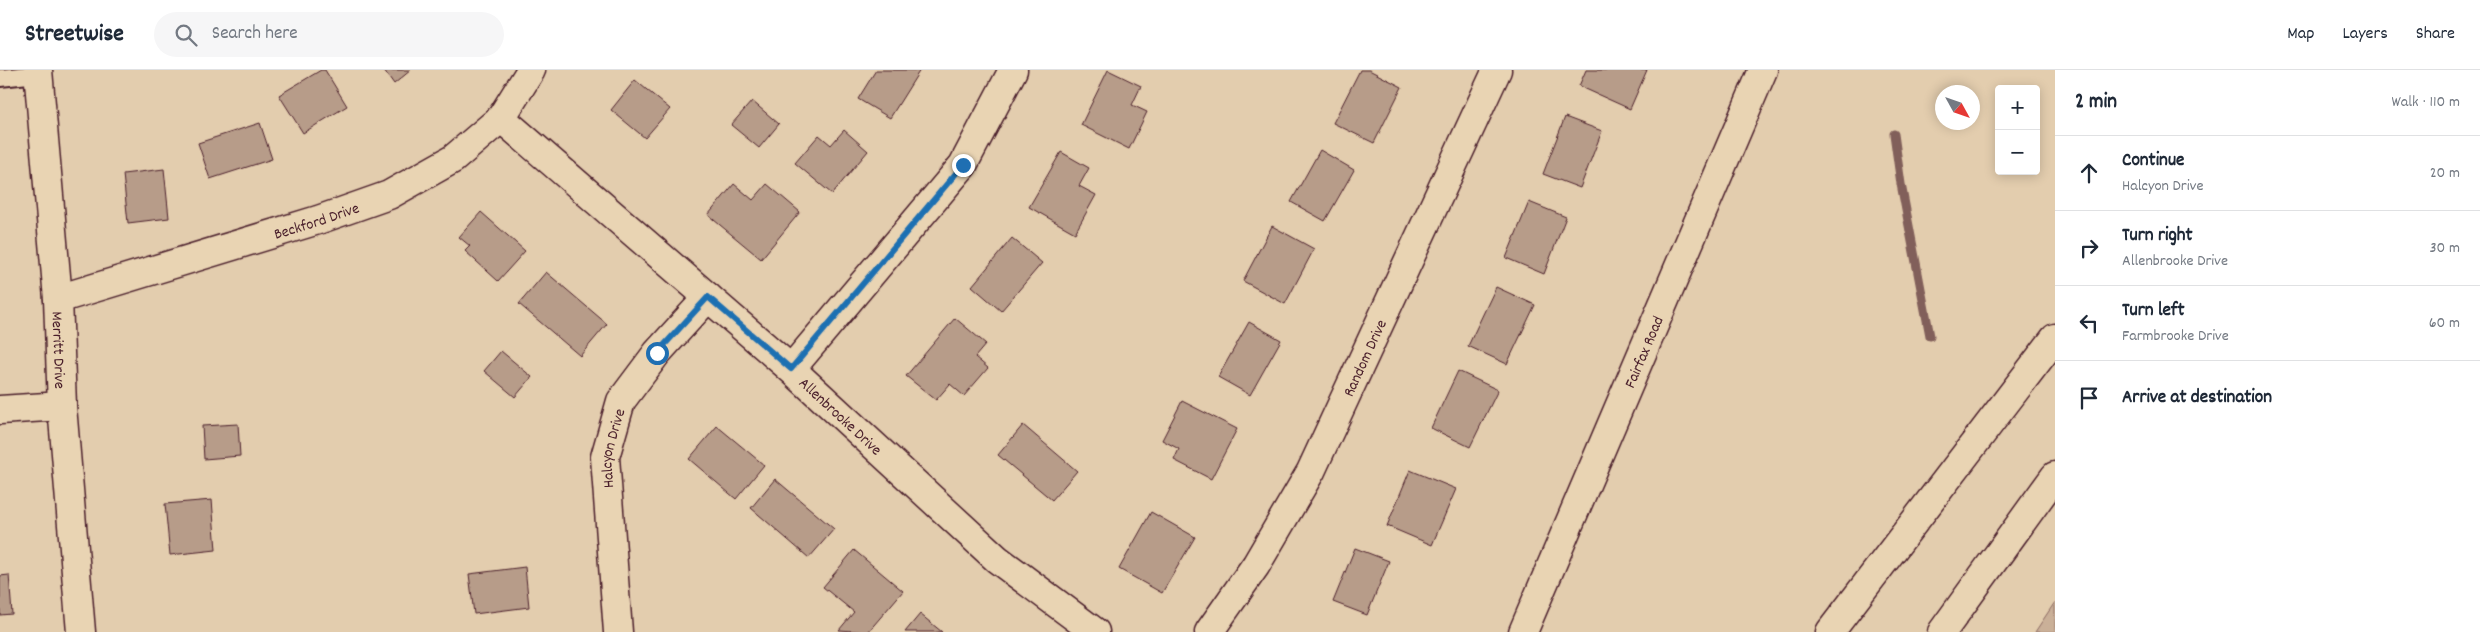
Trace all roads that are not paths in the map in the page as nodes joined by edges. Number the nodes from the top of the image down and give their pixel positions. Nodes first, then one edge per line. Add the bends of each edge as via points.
1 (531, 70) edge
2 (1014, 70) edge
3 (1497, 70) edge
4 (1763, 70) edge
5 (38, 72) edge
6 (0, 78) edge
7 (501, 118) junction
8 (708, 297) junction
9 (58, 299) junction
10 (2055, 338) edge
11 (791, 369) junction
12 (62, 406) junction
13 (0, 410) edge
14 (2055, 476) edge
15 (81, 632) edge
16 (618, 632) edge
17 (1095, 632) edge
18 (1209, 632) edge
19 (1523, 632) edge
20 (1830, 632) edge
21 (1942, 632) edge

1 - 7 main road, Beckford Drive
2 - 11 main road via 963,165
3 - 18 main road, Random Drive via 1312,471 1256,565
4 - 19 main road, Fairfax Road
5 - 6 lane
5 - 9 main road, Merritt Drive
7 - 8 main road, Allenbrooke Drive
7 - 9 main road, Beckford Drive via 452,159 389,196
8 - 11 main road, Allenbrooke Drive
8 - 16 main road, Halcyon Drive via 657,353 621,401 605,456
9 - 12 main road, Merritt Drive
10 - 20 main road
11 - 17 main road, Allenbrooke Drive via 997,559
12 - 13 main road
12 - 15 main road, Merritt Drive
14 - 21 main road

